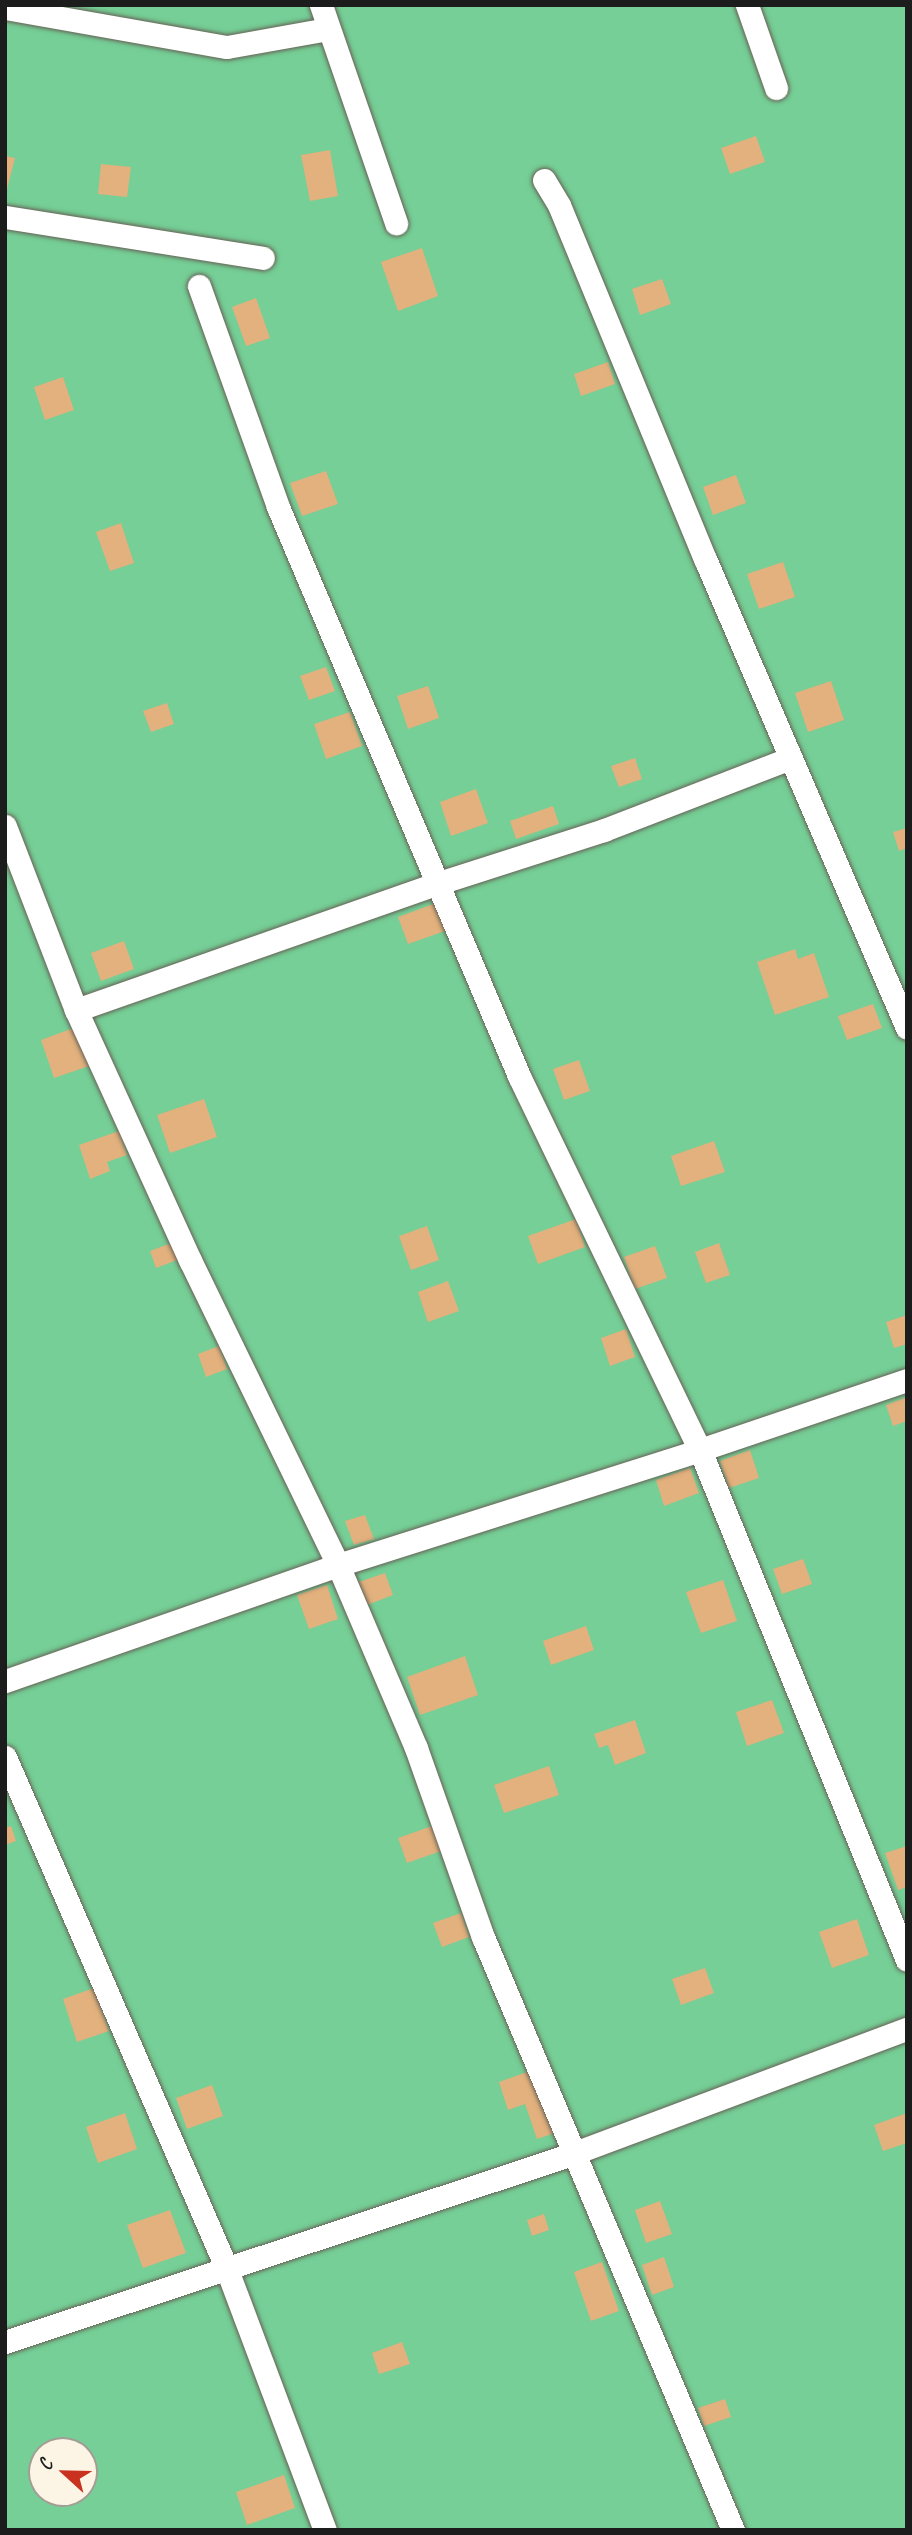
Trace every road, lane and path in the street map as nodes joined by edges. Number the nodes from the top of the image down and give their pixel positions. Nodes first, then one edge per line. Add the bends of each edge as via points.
1 (321, 5) edge
2 (747, 5) edge
3 (5, 8) edge
4 (328, 29) junction
5 (776, 88) dead end
6 (544, 180) dead end
7 (5, 217) edge
8 (396, 223) dead end
9 (263, 258) dead end
10 (199, 286) dead end
11 (790, 758) junction
12 (5, 826) edge
13 (439, 883) junction
14 (76, 1010) junction
15 (907, 1028) edge
16 (907, 1380) edge
17 (700, 1450) junction
18 (338, 1565) junction
19 (5, 1681) edge
20 (5, 1757) edge
21 (907, 1960) edge
22 (907, 2029) edge
23 (572, 2154) junction
24 (226, 2267) junction
25 (5, 2342) edge
26 (325, 2530) edge
27 (733, 2530) edge

1 - 4 lane
2 - 5 lane
3 - 4 lane via 227,47
4 - 8 lane
6 - 11 lane via 559,205
7 - 9 lane
10 - 13 lane via 278,507
11 - 13 lane via 604,830
11 - 15 lane
12 - 14 lane
13 - 14 lane
13 - 17 lane via 519,1076
14 - 18 lane via 190,1260
16 - 17 lane
17 - 18 lane
17 - 21 lane
18 - 19 lane
18 - 23 lane via 416,1748 483,1937
20 - 24 lane
22 - 23 lane
23 - 24 lane
23 - 27 lane
24 - 25 lane
24 - 26 lane

